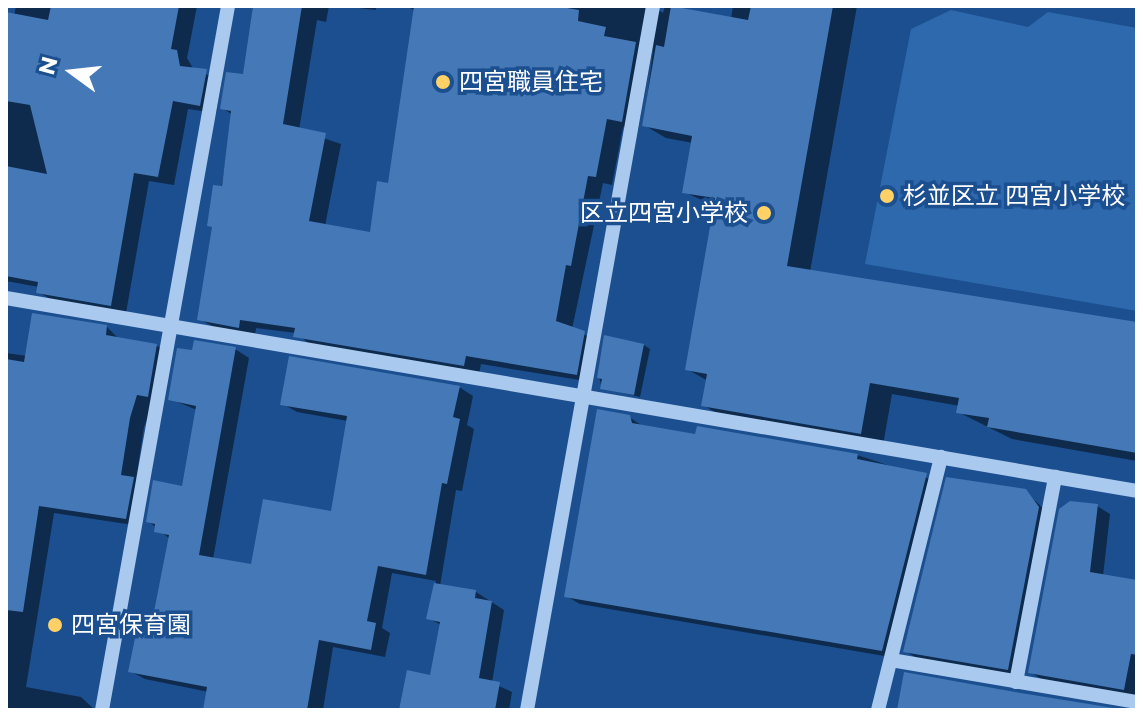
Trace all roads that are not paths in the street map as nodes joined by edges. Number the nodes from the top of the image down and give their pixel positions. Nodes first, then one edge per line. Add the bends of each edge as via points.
1 (228, 6) edge
2 (653, 6) edge
3 (6, 298) edge
4 (170, 326) junction
5 (580, 395) junction
6 (941, 457) junction
7 (1055, 477) junction
8 (1137, 491) edge
9 (891, 660) junction
10 (1016, 682) junction
11 (1137, 702) edge
12 (102, 710) edge
13 (527, 710) edge
14 (878, 710) edge

1 - 4 street
2 - 5 street
3 - 4 street
4 - 5 street
4 - 12 street
5 - 6 street
5 - 13 street
6 - 7 street
6 - 9 street
7 - 8 street
7 - 10 street
9 - 10 street
9 - 14 street
10 - 11 street

